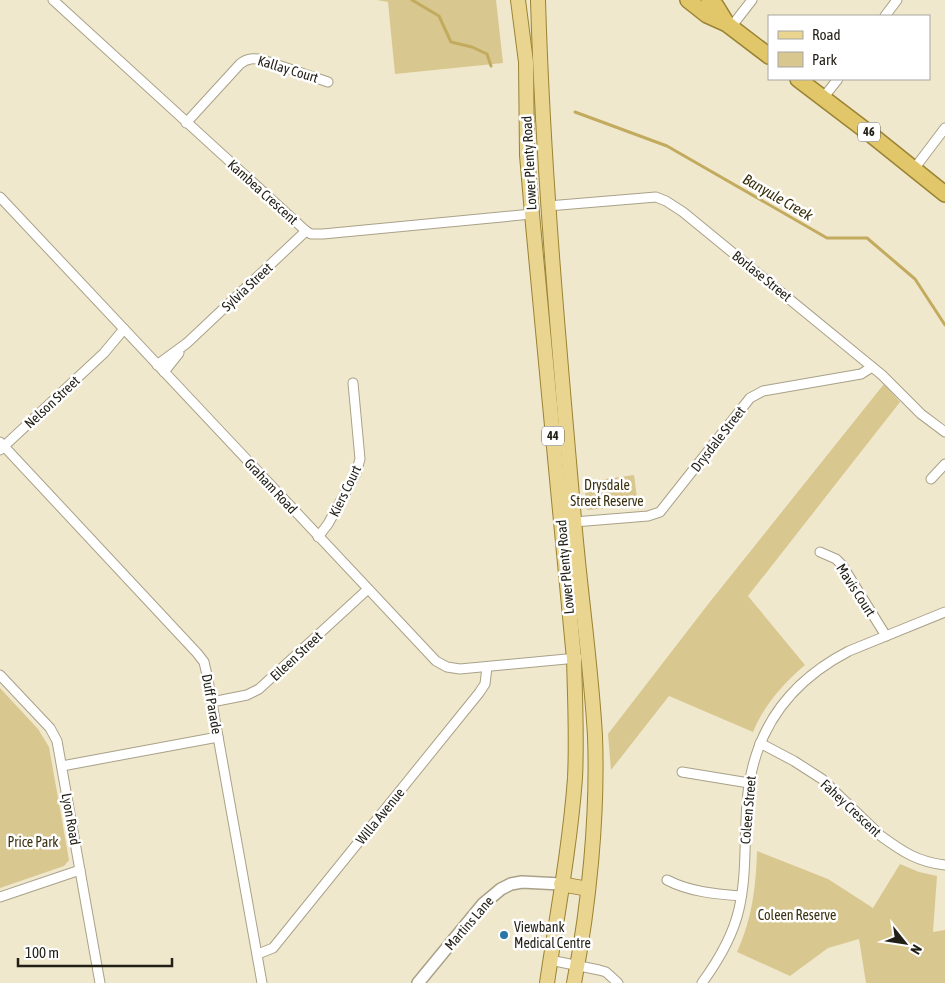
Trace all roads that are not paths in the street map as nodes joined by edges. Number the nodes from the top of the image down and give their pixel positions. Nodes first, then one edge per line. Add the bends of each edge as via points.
1 (53, 0) edge
2 (518, 0) edge
3 (538, 0) edge
4 (688, 0) edge
5 (709, 0) edge
6 (752, 0) edge
7 (897, 0) edge
8 (886, 15) edge
9 (729, 26) junction
10 (768, 55) edge
11 (799, 80) edge
12 (837, 80) edge
13 (328, 82) dead end
14 (823, 98) junction
15 (186, 123) junction
16 (945, 128) edge
17 (914, 169) junction
18 (945, 194) edge
19 (0, 197) edge
20 (548, 206) junction
21 (532, 214) junction
22 (306, 231) junction
23 (126, 332) junction
24 (187, 343) junction
25 (157, 365) junction
26 (872, 367) junction
27 (164, 372) junction
28 (353, 383) dead end
29 (945, 432) edge
30 (1, 446) edge
31 (945, 464) edge
32 (931, 478) dead end
33 (574, 522) junction
34 (318, 537) junction
35 (820, 552) dead end
36 (368, 589) junction
37 (945, 612) edge
38 (886, 636) junction
39 (581, 658) junction
40 (487, 667) junction
41 (0, 675) edge
42 (212, 702) junction
43 (218, 737) junction
44 (760, 743) junction
45 (62, 766) junction
46 (682, 772) dead end
47 (749, 783) junction
48 (945, 865) edge
49 (80, 870) junction
50 (667, 880) dead end
51 (561, 884) junction
52 (588, 889) junction
53 (742, 896) junction
54 (0, 897) edge
55 (258, 954) junction
56 (550, 960) junction
57 (578, 965) junction
58 (100, 983) edge
59 (262, 983) edge
60 (418, 983) edge
61 (547, 983) edge
62 (574, 983) edge
63 (618, 983) edge
64 (702, 983) edge

1 - 15 street, Kambea Crescent
2 - 21 main road, Lower Plenty Road / 44 via 526,62 527,155
3 - 20 main road, Lower Plenty Road / 44
4 - 9 highway
5 - 9 highway
6 - 9 street
7 - 8 street
9 - 10 highway
11 - 14 highway, 46
12 - 14 street
13 - 15 street, Kallay Court via 263,60 247,59
14 - 17 highway, 46
15 - 22 street, Kambea Crescent
16 - 17 street
17 - 18 highway, 46
19 - 23 street, Graham Road
20 - 26 street, Borlase Street via 656,197 666,201
20 - 33 main road, Lower Plenty Road / 44
21 - 22 street, Kambea Crescent via 323,234
21 - 39 main road, Lower Plenty Road / 44
22 - 24 street, Sylvia Street
23 - 25 street, Graham Road
23 - 30 street, Nelson Street
24 - 25 street, Sylvia Street
24 - 27 street, Sylvia Street
25 - 27 street, Graham Road
26 - 29 street, Borlase Street via 921,414
26 - 33 street, Drysdale Street via 861,374 763,391 750,398 660,512 648,516
27 - 34 street, Graham Road
28 - 34 street, Kiers Court via 360,459 347,490
30 - 42 street, Duff Parade via 201,657
31 - 32 street
33 - 39 main road, Lower Plenty Road / 44
34 - 36 street, Graham Road
35 - 38 street, Mavis Court via 842,565
36 - 40 street, Graham Road via 436,661 454,669
36 - 42 street, Eileen Street via 259,690
37 - 38 street, Coleen Street
38 - 44 street, Coleen Street via 849,650 808,677 784,702
39 - 40 street, Graham Road
39 - 51 main road, Lower Plenty Road / 44 via 574,779
39 - 52 main road, Lower Plenty Road / 44 via 595,738
40 - 55 street, Willa Avenue via 485,684 479,694 273,948
41 - 45 street, Lyon Road via 53,733
42 - 43 street, Duff Parade
43 - 45 street
43 - 55 street, Duff Parade
44 - 47 street, Coleen Street
44 - 48 street, Fahey Crescent via 816,774 881,836 904,852 917,860
45 - 49 street, Lyon Road
46 - 47 street
47 - 53 street, Coleen Street
49 - 54 street
49 - 58 street, Lyon Road
50 - 53 street via 686,888
51 - 52 main road
51 - 56 main road, Lower Plenty Road / 44
51 - 60 street, Martins Lane via 522,882 501,889 483,904
52 - 57 main road, Lower Plenty Road / 44
53 - 64 street, Coleen Street via 733,930
55 - 59 street, Duff Parade
56 - 57 street
56 - 61 main road, Lower Plenty Road / 44
57 - 62 main road, Lower Plenty Road / 44
57 - 63 street via 606,972

